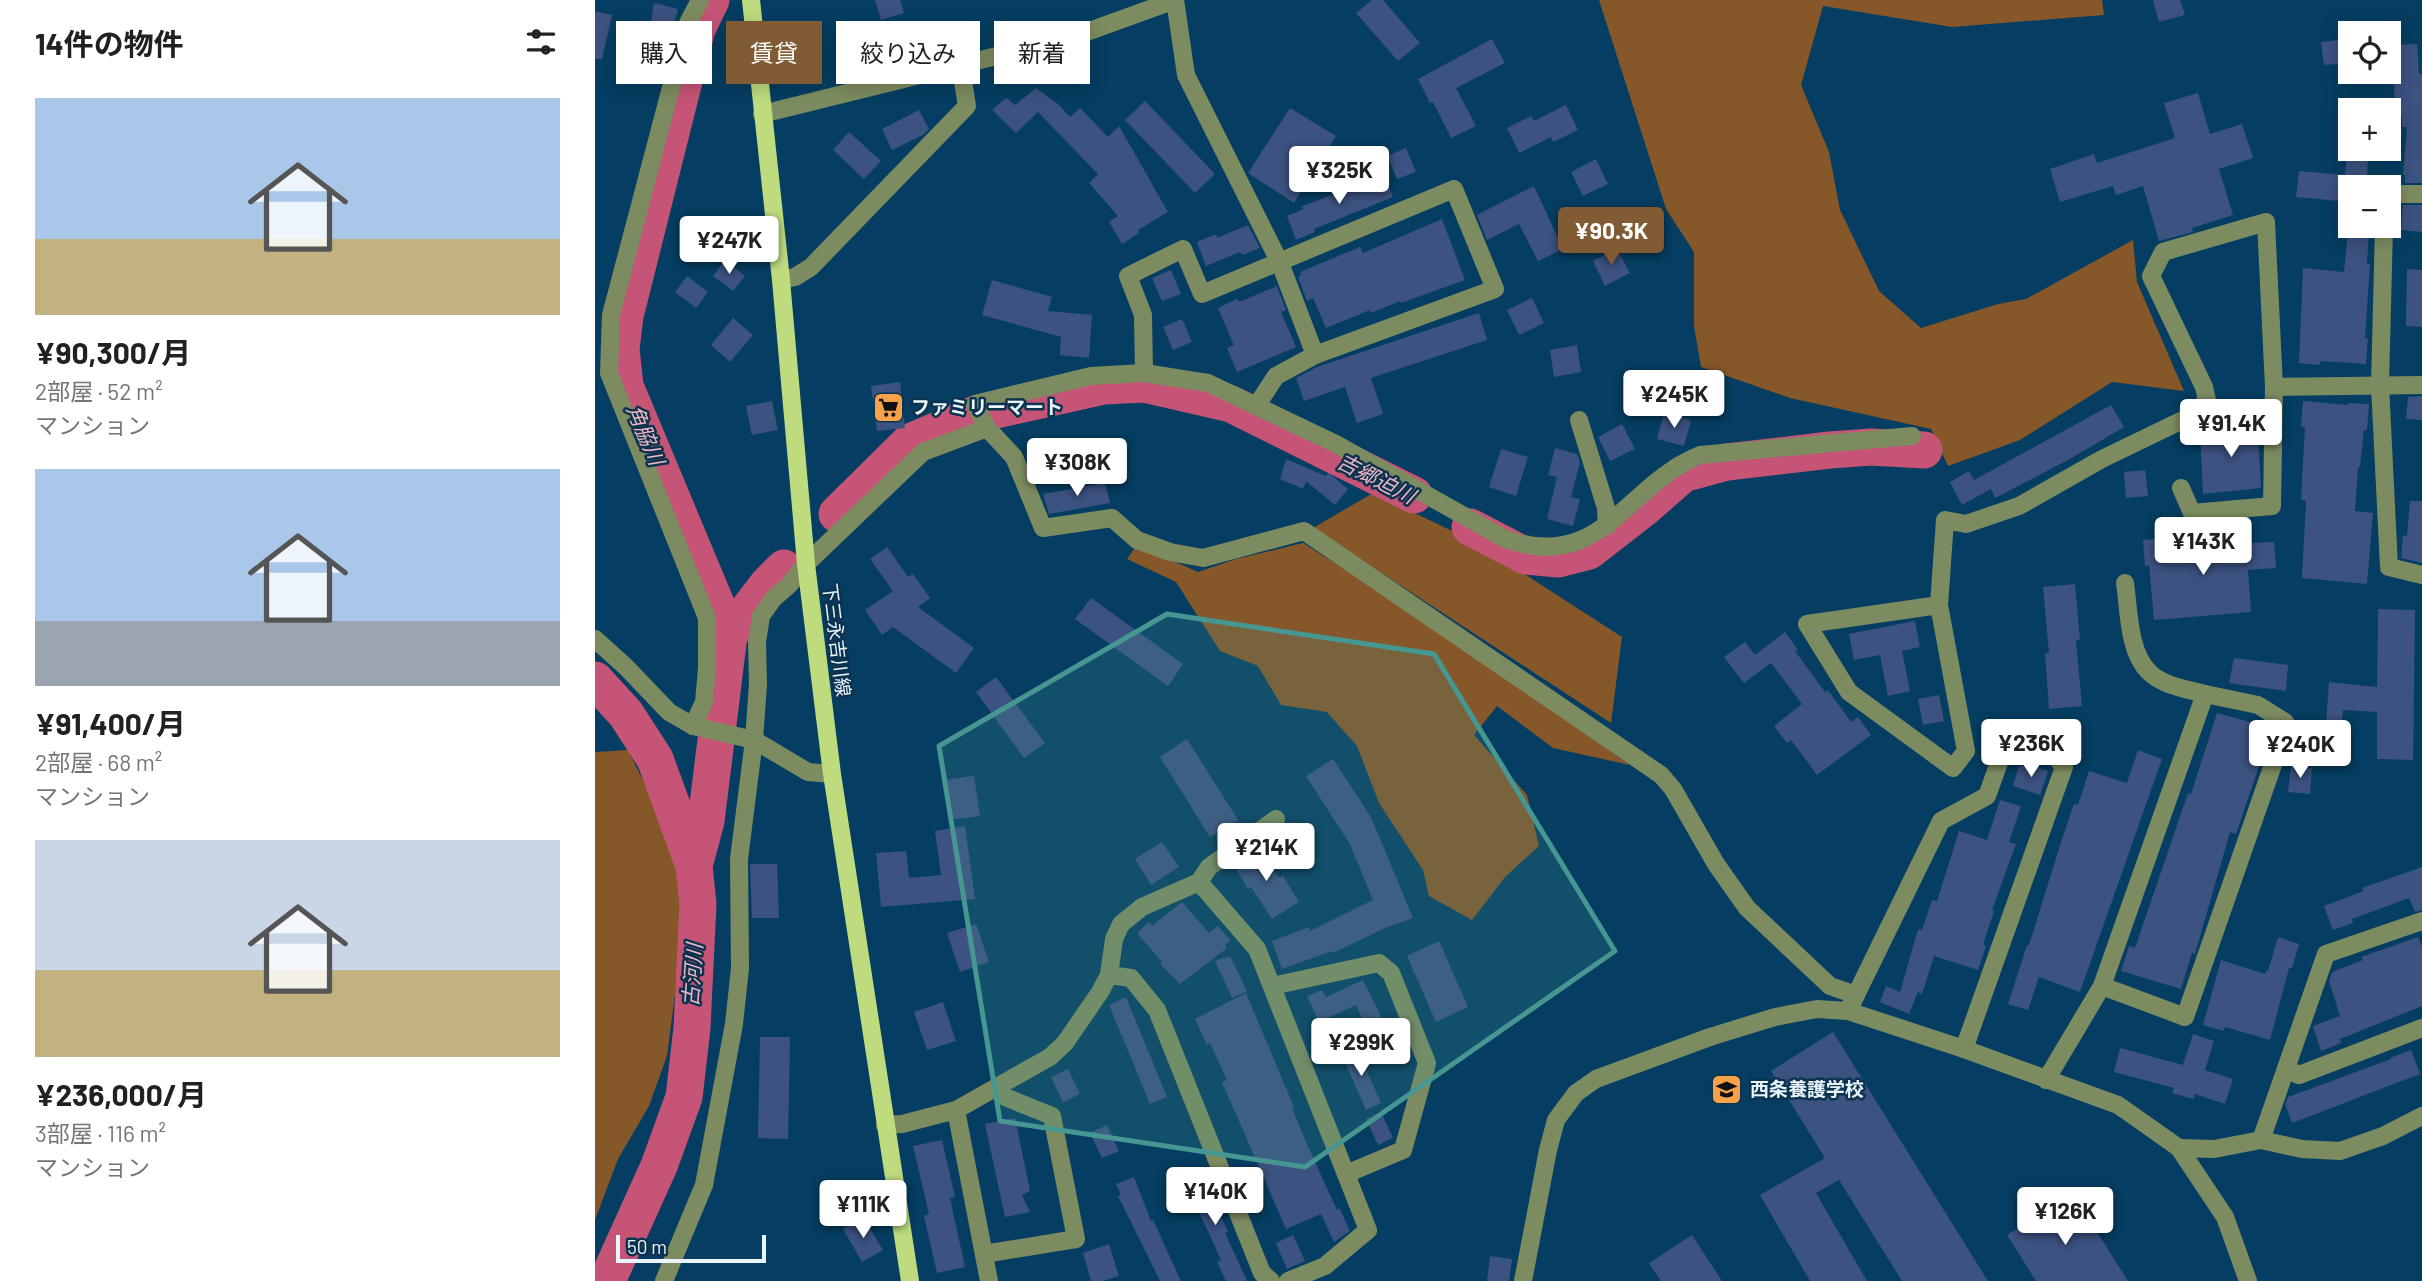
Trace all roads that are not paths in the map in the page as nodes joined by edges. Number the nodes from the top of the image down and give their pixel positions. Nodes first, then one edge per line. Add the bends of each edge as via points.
1 (699, 0) edge
2 (751, 0) edge
3 (1175, 0) edge
4 (980, 58) edge
5 (878, 84) edge
6 (963, 84) edge
7 (762, 114) junction
8 (2401, 194) edge
9 (2422, 194) edge
10 (2383, 238) edge
11 (1280, 263) junction
12 (781, 280) junction
13 (1315, 355) junction
14 (602, 369) edge
15 (1144, 373) junction
16 (2422, 385) edge
17 (2380, 386) junction
18 (2274, 387) junction
19 (1257, 405) junction
20 (1579, 419) dead end
21 (983, 421) junction
22 (1912, 436) dead end
23 (2181, 488) dead end
24 (1607, 526) junction
25 (806, 564) junction
26 (2422, 575) edge
27 (2125, 583) dead end
28 (1939, 605) junction
29 (595, 639) edge
30 (2205, 694) junction
31 (697, 728) junction
32 (750, 740) junction
33 (832, 774) junction
34 (1276, 819) dead end
35 (1199, 882) junction
36 (2422, 921) edge
37 (1109, 975) junction
38 (1272, 986) junction
39 (1830, 986) junction
40 (2102, 986) junction
41 (1845, 1005) junction
42 (2422, 1028) edge
43 (1963, 1049) junction
44 (2286, 1069) junction
45 (2046, 1080) junction
46 (998, 1088) junction
47 (956, 1110) junction
48 (2422, 1116) edge
49 (885, 1125) junction
50 (2261, 1140) junction
51 (2179, 1148) junction
52 (1346, 1174) junction
53 (983, 1254) junction
54 (664, 1281) edge
55 (910, 1281) edge
56 (989, 1281) edge
57 (1271, 1281) edge
58 (1288, 1281) edge
59 (1523, 1281) edge
60 (2248, 1281) edge

1 - 14 street via 688,23 627,250
2 - 7 main road, 下三永吉川線
3 - 4 street via 1070,38
3 - 11 street via 1186,75
5 - 7 street
6 - 12 street via 967,106 811,267
7 - 12 main road, 下三永吉川線
8 - 9 street
10 - 17 street
11 - 13 street
11 - 13 street via 1454,189 1495,289
11 - 15 street via 1202,294 1183,249 1128,276 1143,315
12 - 25 main road, 下三永吉川線
13 - 19 street via 1276,376
14 - 31 street via 707,618 704,702
15 - 19 street via 1208,383
15 - 21 street via 1091,376 975,404
16 - 17 street
17 - 18 street
17 - 26 street via 2389,567
18 - 23 street via 2272,506 2192,513
18 - 28 street via 2266,222 2163,252 2151,276 2207,400 2195,414 2019,506 1966,524 1945,520
19 - 24 street via 1525,546 1574,544
20 - 24 street via 1606,508
21 - 25 street via 922,452
21 - 39 street via 1014,457 1043,528 1112,517 1137,540 1203,558 1304,531 1661,775 1748,908
22 - 24 street via 1700,455 1664,475
25 - 32 street via 761,616
25 - 33 main road, 下三永吉川線
27 - 30 street via 2133,645 2148,672 2172,686
28 - 28 street via 1966,751 1953,768 1849,692 1807,624
29 - 31 street via 669,712
30 - 40 street
30 - 40 street via 2259,705 2285,722 2185,1017
31 - 32 street
32 - 33 street via 808,772
32 - 54 street via 739,859 740,968 734,1024 704,1185
33 - 49 main road, 下三永吉川線
34 - 35 street via 1209,867
35 - 37 street via 1142,906 1121,923
35 - 38 street via 1257,949
36 - 44 street via 2326,954
37 - 46 street via 1065,1043 1051,1057
37 - 57 street via 1131,978 1157,1010 1262,1273
38 - 52 street
38 - 52 street via 1379,963 1391,973 1427,1063 1403,1150
39 - 41 street
39 - 41 street
40 - 45 street
41 - 43 street
41 - 43 street via 1941,821 1987,796 2001,757 2051,751 2064,767
41 - 59 street via 1775,1017 1710,1037 1596,1079 1576,1093 1556,1120
42 - 44 street via 2299,1075
43 - 45 street
44 - 50 street
45 - 51 street via 2118,1105
46 - 47 street
46 - 53 street via 1005,1097 1052,1116 1076,1239
47 - 49 street
47 - 53 street
48 - 50 street via 2340,1151
49 - 55 main road, 下三永吉川線
50 - 51 street via 2214,1149
51 - 60 street via 2225,1217
52 - 58 street via 1368,1230 1325,1266
53 - 56 street

